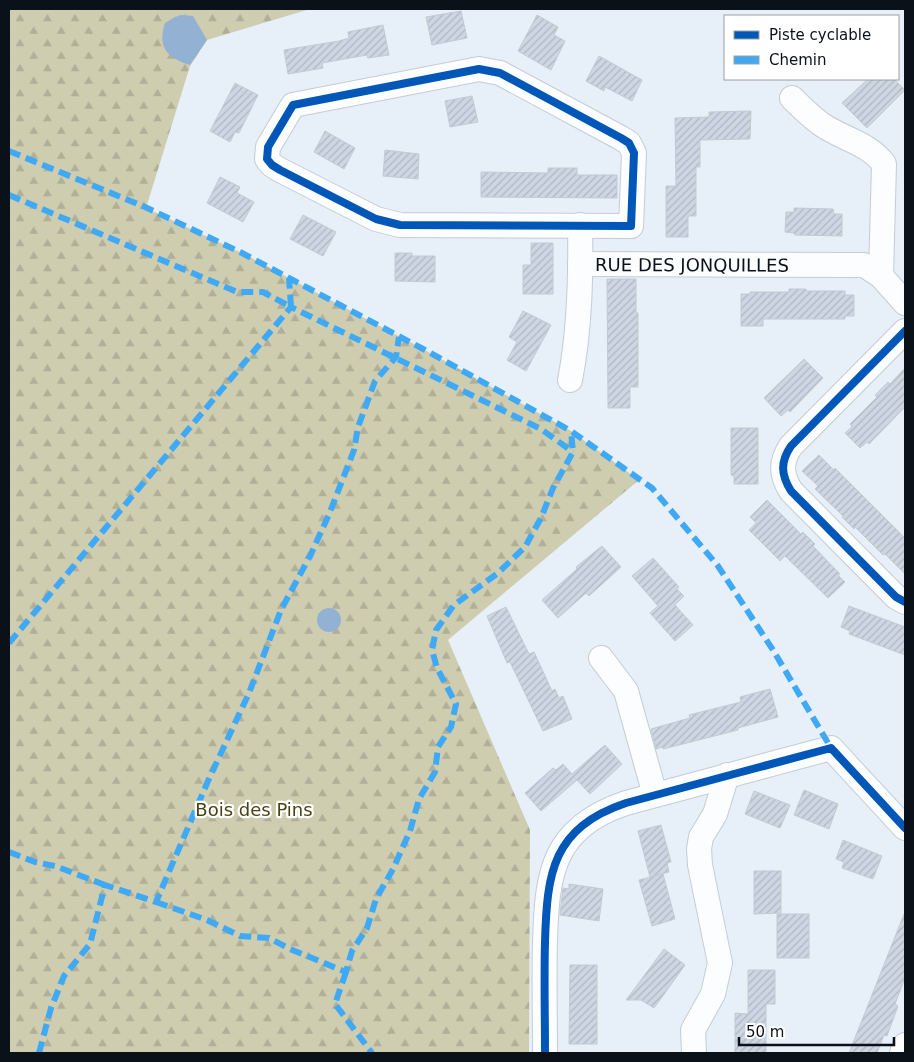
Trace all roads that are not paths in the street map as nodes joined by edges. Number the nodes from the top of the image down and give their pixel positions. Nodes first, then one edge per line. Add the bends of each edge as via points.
1 (792, 98) dead end
2 (580, 225) junction
3 (631, 226) junction
4 (580, 264) junction
5 (631, 264) junction
6 (881, 276) junction
7 (905, 303) edge
8 (905, 331) edge
9 (570, 380) dead end
10 (905, 602) edge
11 (601, 658) dead end
12 (727, 776) junction
13 (655, 795) junction
14 (905, 828) edge
15 (905, 1045) edge
16 (545, 1053) edge
17 (694, 1053) edge
18 (902, 1053) edge

1 - 6 street via 822,125 869,149 884,164
2 - 3 street
2 - 3 street via 392,224 369,216 276,168 267,159 268,147 288,112 298,103 479,69 490,70 629,143 634,153
2 - 4 street
3 - 5 street
4 - 5 street, RUE DES JONQUILLES
4 - 9 street, RUE DES JONQUILLES via 576,352
5 - 6 street, RUE DES JONQUILLES via 864,265
6 - 7 street, RUE DES JONQUILLES
8 - 10 street via 791,446 782,466 791,491 896,597
11 - 13 street via 626,691
12 - 13 street
12 - 14 street via 831,748
12 - 17 street via 699,849 720,963 713,994 693,1030
13 - 16 street via 599,814 574,833 554,866 546,910
15 - 18 street

